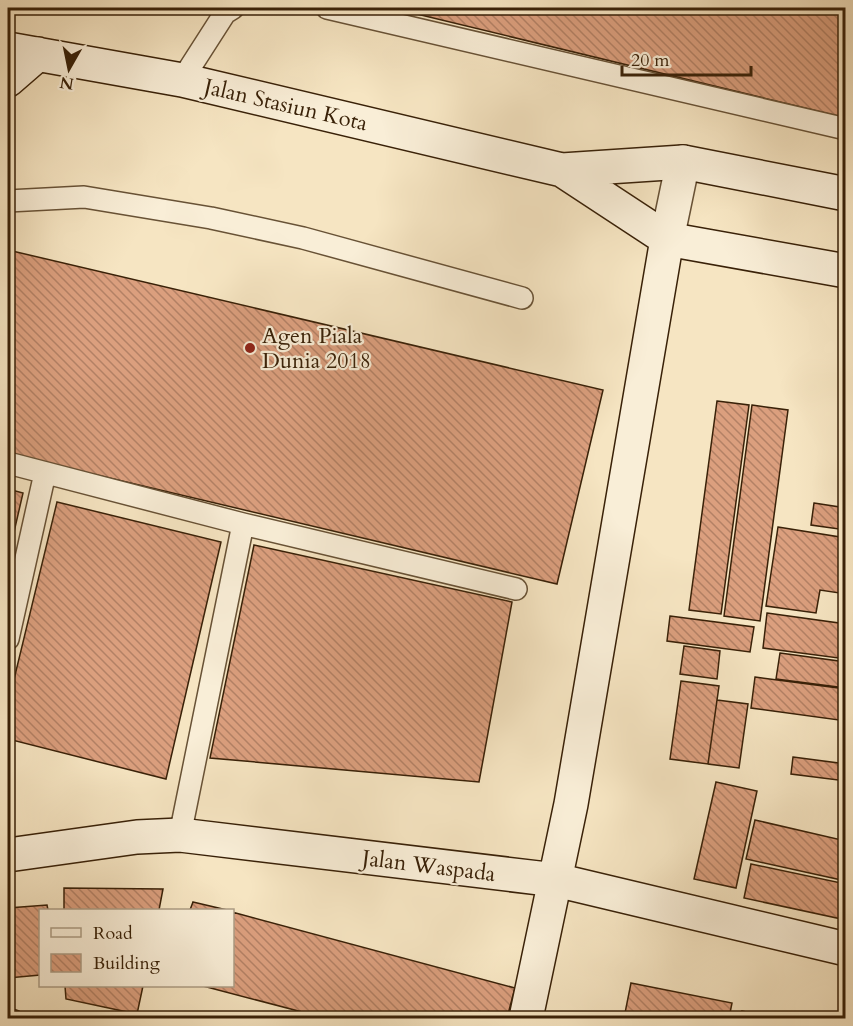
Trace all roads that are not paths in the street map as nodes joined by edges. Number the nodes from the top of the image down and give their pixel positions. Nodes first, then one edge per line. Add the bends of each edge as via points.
1 (233, 8) edge
2 (327, 8) edge
3 (23, 51) edge
4 (8, 80) edge
5 (182, 80) junction
6 (846, 129) edge
7 (683, 162) junction
8 (562, 170) junction
9 (846, 194) edge
10 (8, 201) edge
11 (667, 239) junction
12 (846, 271) edge
13 (522, 298) dead end
14 (8, 463) edge
15 (45, 473) junction
16 (243, 524) junction
17 (516, 589) dead end
18 (8, 639) edge
19 (180, 836) junction
20 (8, 855) edge
21 (556, 880) junction
22 (846, 949) edge
23 (525, 1018) edge

1 - 5 lane via 225,14
2 - 6 lane
3 - 4 street
3 - 5 street, Jalan Stasiun Kota
5 - 8 street, Jalan Stasiun Kota
7 - 8 street, Jalan Stasiun Kota
7 - 9 street, Jalan Stasiun Kota
7 - 11 street
8 - 11 street, Jalan Stasiun Kota
10 - 13 lane via 84,197 212,218 303,238
11 - 12 street, Jalan Stasiun Kota
11 - 21 street
14 - 15 lane
15 - 16 lane
15 - 18 lane
16 - 17 lane
16 - 19 lane
19 - 20 street, Jalan Waspada via 137,837
19 - 21 street, Jalan Waspada
21 - 22 street, Jalan Waspada
21 - 23 street

